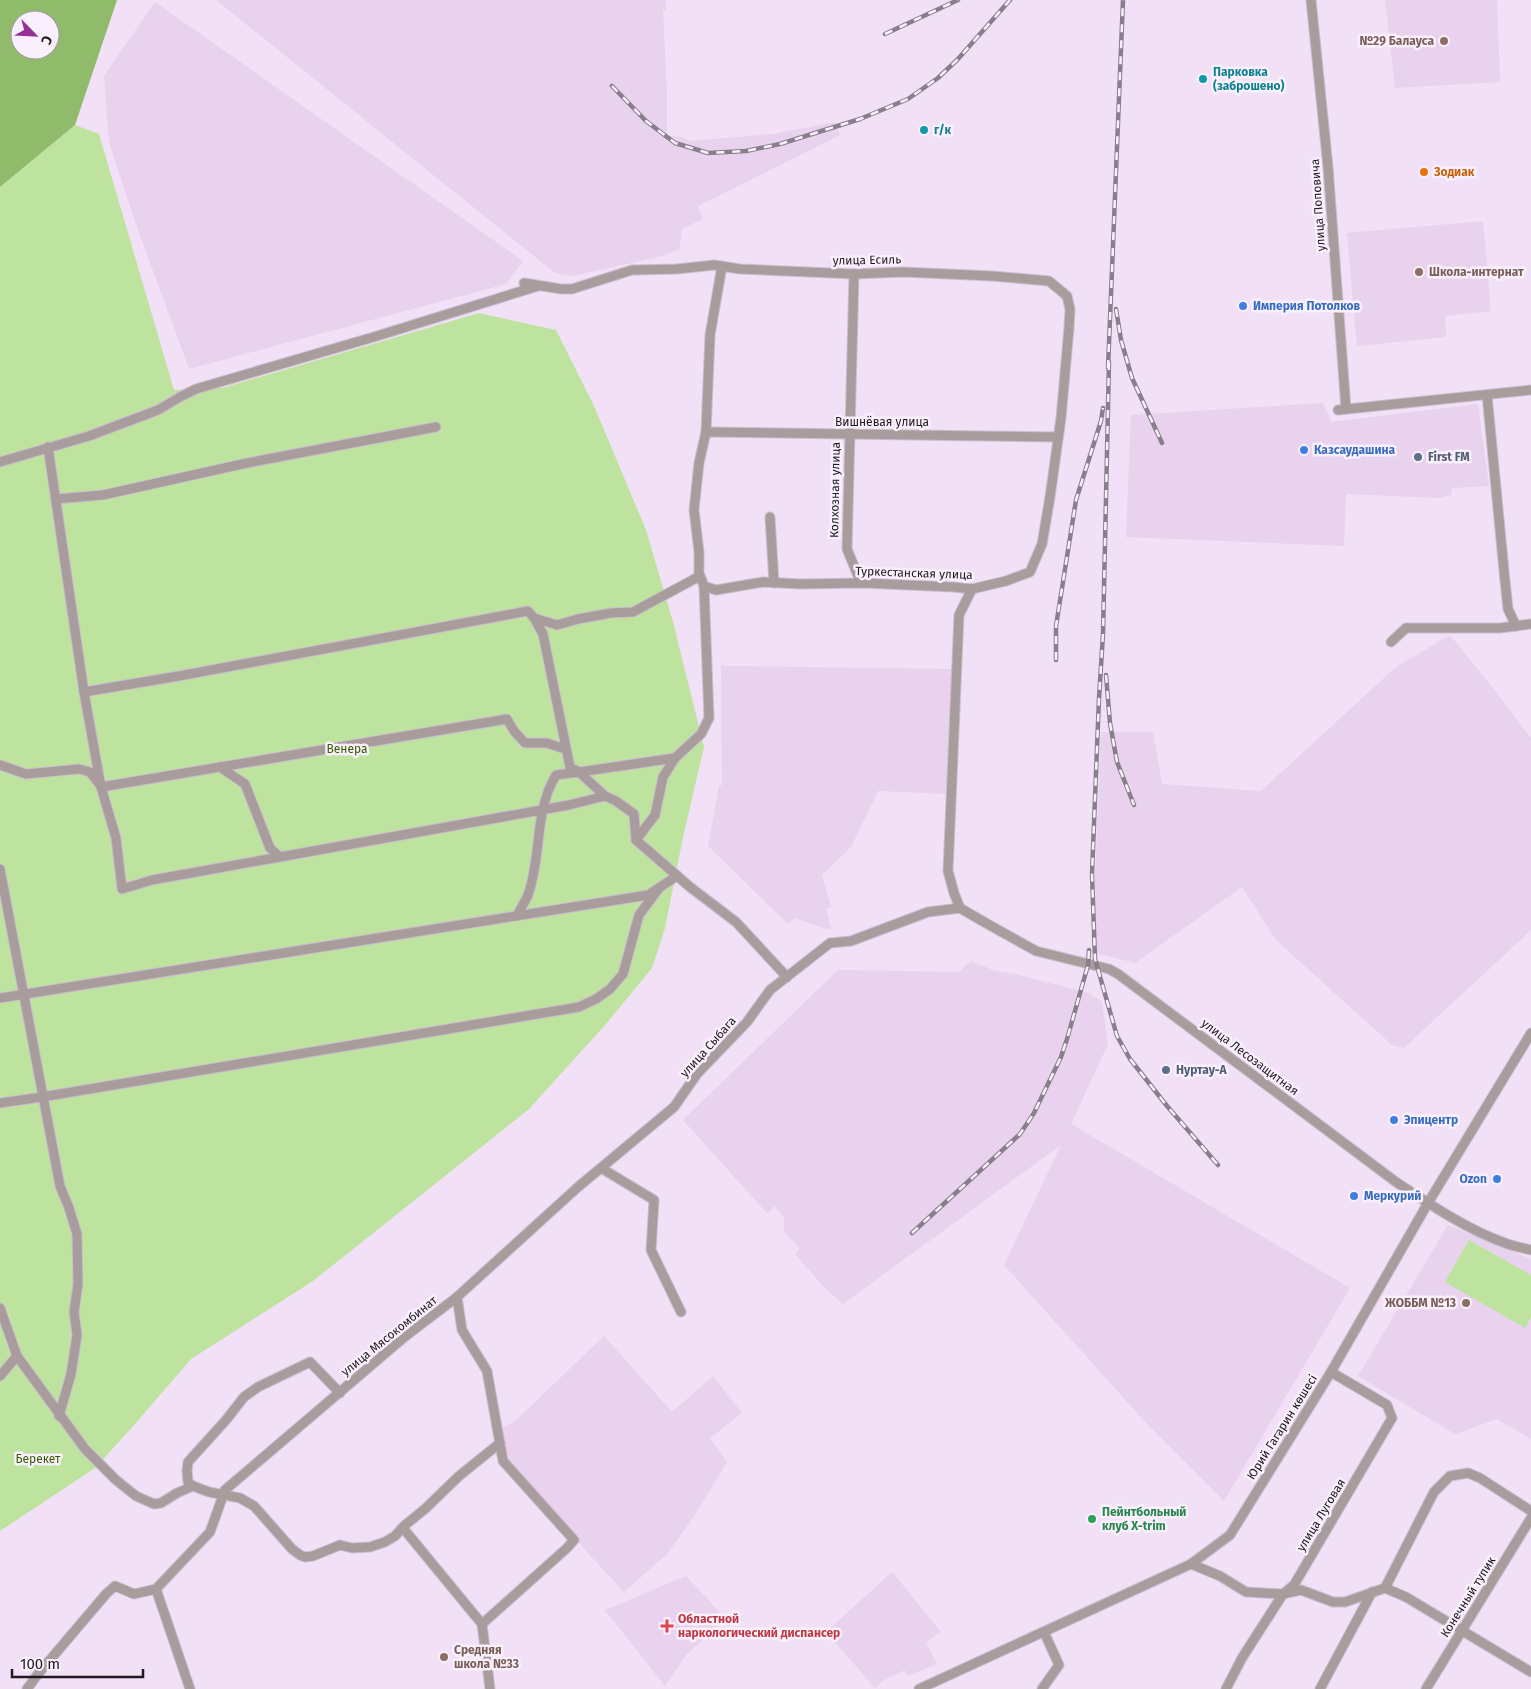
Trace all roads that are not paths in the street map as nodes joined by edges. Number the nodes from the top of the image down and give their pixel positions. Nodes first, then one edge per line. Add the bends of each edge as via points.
1 (1312, 0) edge
2 (722, 266) junction
3 (854, 274) junction
4 (524, 283) dead end
5 (540, 286) junction
6 (1531, 390) edge
7 (1487, 395) junction
8 (436, 427) dead end
9 (706, 432) junction
10 (849, 434) junction
11 (1058, 437) junction
12 (48, 447) junction
13 (0, 462) edge
14 (56, 499) junction
15 (770, 517) dead end
16 (700, 576) junction
17 (774, 582) junction
18 (861, 583) junction
19 (704, 586) junction
20 (972, 590) junction
21 (534, 618) junction
22 (1531, 624) edge
23 (1516, 626) junction
24 (1391, 642) dead end
25 (84, 692) junction
26 (565, 748) junction
27 (675, 758) junction
28 (0, 765) edge
29 (220, 767) junction
30 (579, 772) junction
31 (101, 788) junction
32 (605, 796) junction
33 (543, 810) junction
34 (636, 840) junction
35 (280, 857) junction
36 (0, 868) edge
37 (677, 876) junction
38 (660, 888) junction
39 (960, 908) junction
40 (517, 916) junction
41 (787, 977) junction
42 (25, 994) junction
43 (0, 998) edge
44 (1531, 1032) edge
45 (42, 1097) junction
46 (0, 1103) edge
47 (601, 1168) junction
48 (1428, 1203) junction
49 (1531, 1250) edge
50 (456, 1297) junction
51 (0, 1308) edge
52 (681, 1312) dead end
53 (17, 1356) junction
54 (1331, 1372) junction
55 (0, 1376) edge
56 (340, 1393) junction
57 (59, 1416) junction
58 (500, 1443) junction
59 (193, 1486) junction
60 (223, 1496) junction
61 (1531, 1511) edge
62 (1531, 1518) edge
63 (403, 1528) junction
64 (1191, 1564) junction
65 (156, 1588) junction
66 (1385, 1588) junction
67 (1372, 1592) junction
68 (1283, 1594) junction
69 (482, 1624) junction
70 (1461, 1630) junction
71 (1044, 1632) junction
72 (1531, 1672) edge
73 (27, 1689) edge
74 (190, 1689) edge
75 (490, 1689) edge
76 (919, 1689) edge
77 (1042, 1689) edge
78 (1226, 1689) edge
79 (1320, 1689) edge
80 (1426, 1689) edge

1 - 7 street, улица Поповича via 1328,167 1342,409
2 - 3 street, улица Есиль
2 - 5 street, улица Есиль via 632,270 572,289
2 - 9 street via 710,335
3 - 10 street, Колхозная улица
3 - 11 street, улица Есиль via 903,272 1049,281 1067,296 1070,309
4 - 5 street, улица Есиль
5 - 12 street via 196,389 158,410 89,436
6 - 7 street
7 - 23 street via 1508,609
8 - 14 street via 247,463 103,495
9 - 10 street, Вишнёвая улица
9 - 16 street via 694,510
10 - 11 street, Вишнёвая улица
10 - 18 street, Колхозная улица via 846,549
11 - 20 street, Туркестанская улица via 1042,544 1030,572
12 - 13 street
12 - 14 street
14 - 25 street
15 - 17 street
16 - 19 street
16 - 21 street via 633,612 611,613 557,625
17 - 18 street, Туркестанская улица
17 - 19 street, Туркестанская улица via 716,590
18 - 20 street, Туркестанская улица
19 - 27 street via 709,718 701,734
20 - 39 street via 960,615 948,872
21 - 25 street via 528,611
21 - 26 street via 544,634
22 - 23 street
23 - 24 street via 1406,628
25 - 31 street
26 - 29 street via 547,743 525,743 507,719
26 - 30 street via 570,767
27 - 30 street
27 - 34 street via 663,776 654,814
28 - 31 street via 26,774 80,769 90,772
29 - 31 street
29 - 35 street via 245,784 270,848
30 - 32 street
30 - 33 street via 556,775 548,788
31 - 35 street via 116,838 122,889 152,880
32 - 33 street
32 - 34 street via 634,814
33 - 35 street
33 - 40 street via 528,895
34 - 37 street
36 - 42 street
37 - 38 street
37 - 41 street via 736,922
38 - 40 street via 648,895
38 - 45 street via 640,915 623,974 610,989 579,1007
39 - 41 street, улица Сыбага via 928,912 851,941 830,943
39 - 48 street, улица Лесозащитная via 1036,951 1118,974
40 - 42 street
41 - 47 street, улица Сыбага via 770,990 748,1022 697,1074 674,1107
42 - 43 street
42 - 45 street
44 - 48 street, Юрий Гагарин көшесі
45 - 46 street
45 - 57 street via 60,1186 77,1234 78,1284 74,1312 77,1335 71,1374
47 - 50 street, улица Сыбага
47 - 52 street via 654,1200 652,1250
48 - 49 street, улица Лесозащитная via 1505,1243
48 - 54 street, Юрий Гагарин көшесі
50 - 56 street, улица Мясокомбинат
50 - 58 street, улица Мясокомбинат via 462,1330 487,1371
51 - 53 street
53 - 55 street
53 - 57 street
54 - 64 street, Юрий Гагарин көшесі via 1230,1535
54 - 68 street, улица Луговая via 1387,1405 1392,1418 1294,1585
56 - 59 street via 310,1362 258,1387 244,1397 188,1462 188,1482
56 - 60 street, улица Мясокомбинат via 225,1490
57 - 59 street via 85,1449 136,1496 154,1504 162,1503
58 - 63 street
58 - 69 street, улица Мясокомбинат via 504,1461 574,1540
59 - 60 street
60 - 63 street via 240,1498 254,1506 292,1549 305,1557 340,1546 378,1545
60 - 65 street, улица Мясокомбинат via 210,1532
61 - 66 street via 1480,1478 1468,1473 1450,1476 1434,1492
62 - 70 street, Конечный тупик
63 - 69 street
64 - 68 street via 1246,1592
64 - 71 street, Юрий Гагарин көшесі
65 - 73 street via 134,1594 115,1586
65 - 74 street
66 - 67 street
66 - 70 street
67 - 68 street via 1345,1602 1333,1602 1301,1590
67 - 79 street
68 - 78 street, улица Луговая
69 - 75 street
70 - 72 street
70 - 80 street, Конечный тупик
71 - 76 street, Юрий Гагарин көшесі
71 - 77 street via 1059,1665

